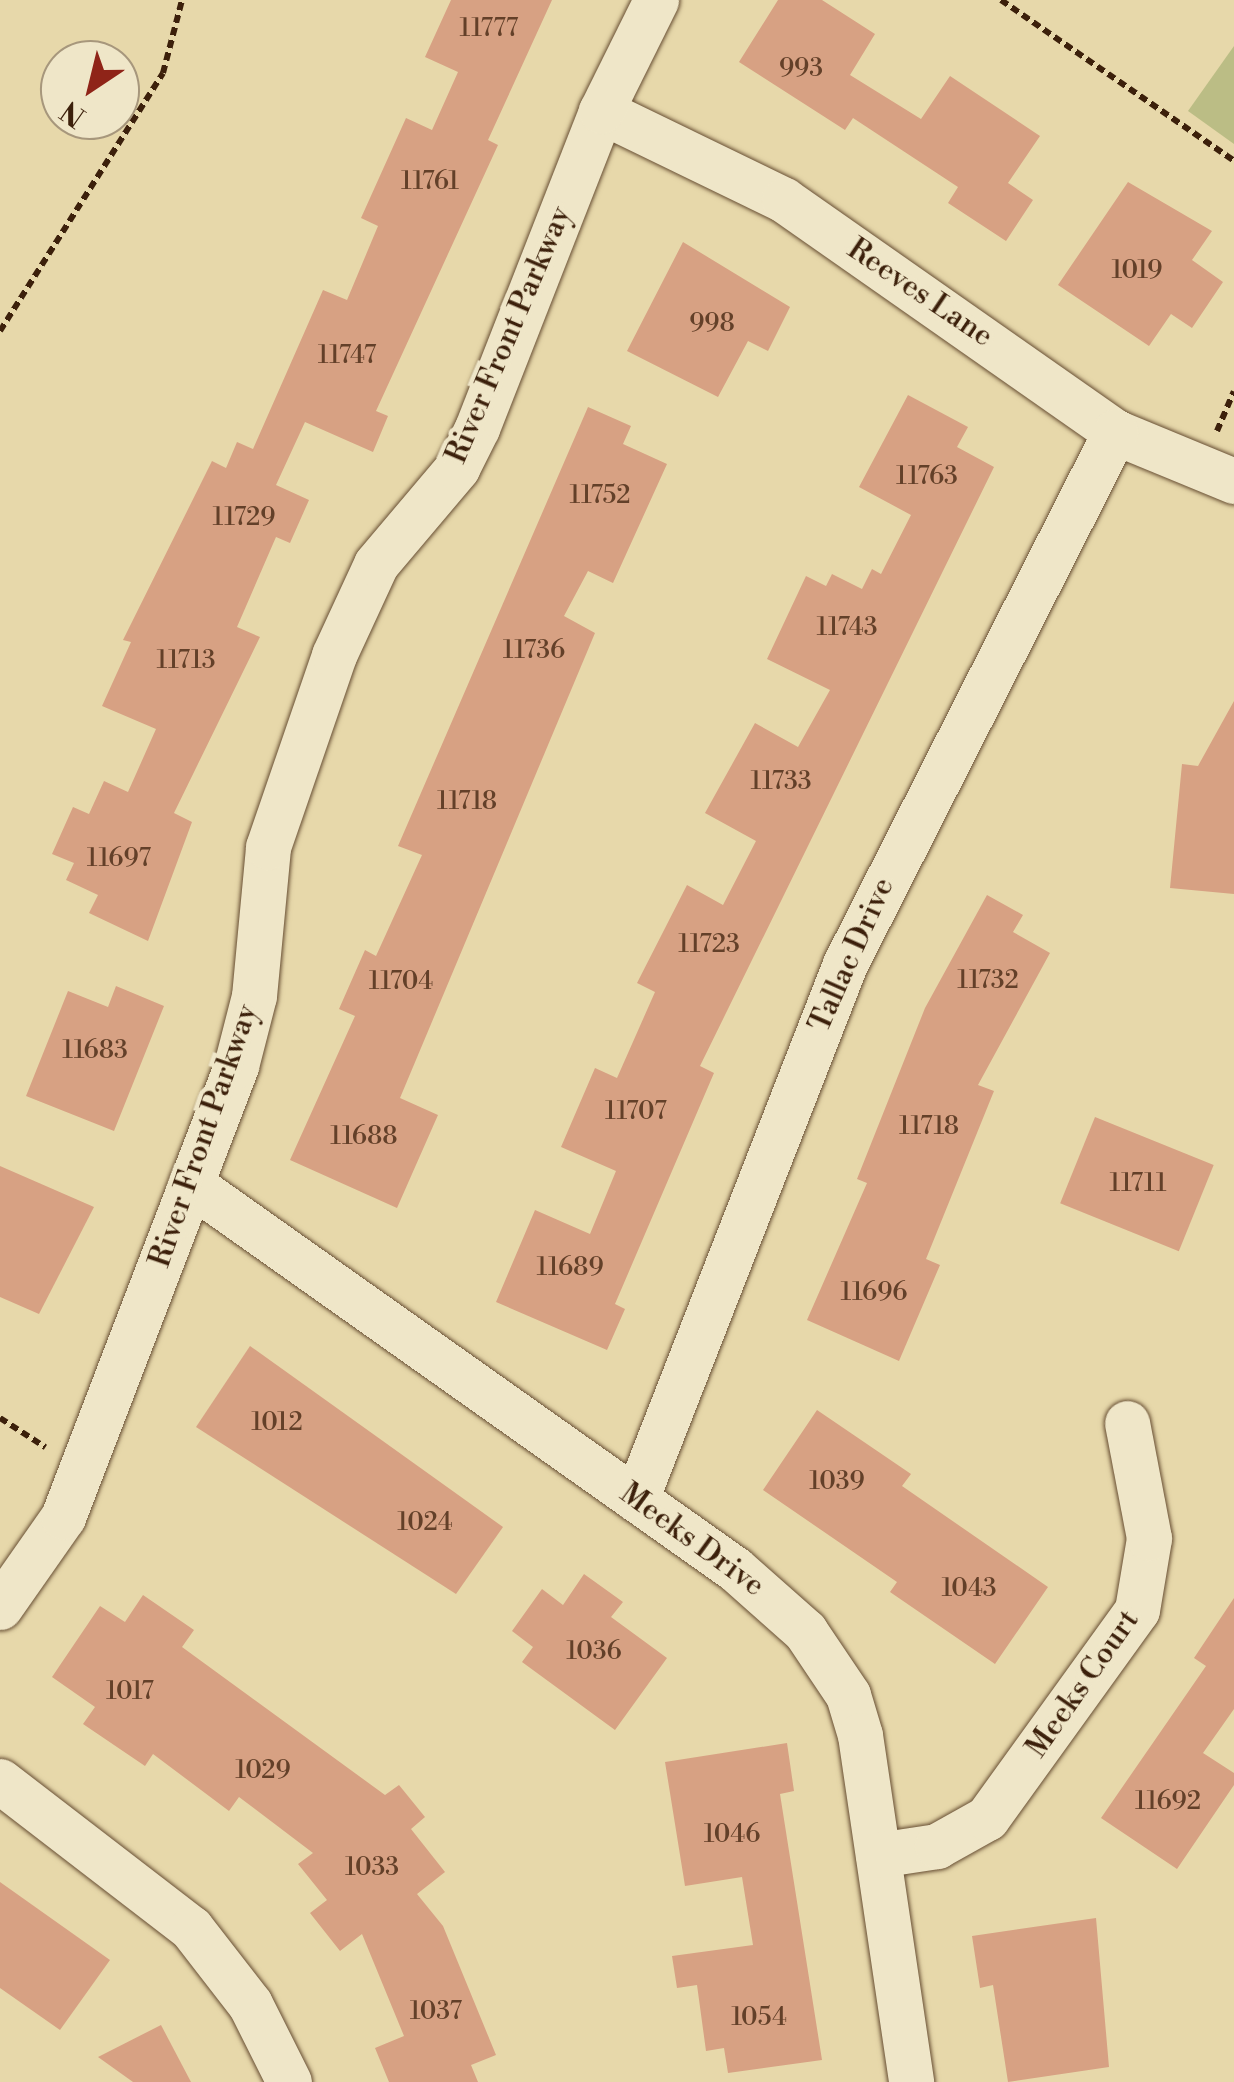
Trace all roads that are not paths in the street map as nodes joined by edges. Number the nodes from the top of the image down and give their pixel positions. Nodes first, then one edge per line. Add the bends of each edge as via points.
1 (656, 0) edge
2 (601, 111) junction
3 (1115, 432) junction
4 (1234, 481) edge
5 (191, 1184) junction
6 (1127, 1423) dead end
7 (636, 1498) junction
8 (0, 1607) edge
9 (0, 1781) edge
10 (878, 1855) junction
11 (289, 2082) edge
12 (911, 2082) edge

1 - 2 street, River Front Parkway
2 - 3 street, Reeves Lane via 784,200
2 - 5 street, River Front Parkway via 477,428 457,468 376,564 334,655 275,820 254,996
3 - 4 street, Reeves Lane
3 - 7 street, Tallac Drive via 861,928
5 - 7 street, Meeks Drive
5 - 8 street, River Front Parkway via 47,1546
6 - 10 street, Meeks Court via 1149,1538 1137,1610 987,1818 937,1846
7 - 10 street, Meeks Drive via 772,1598 828,1662 860,1735
9 - 11 street via 191,1928 250,2004
10 - 12 street, Meeks Drive

